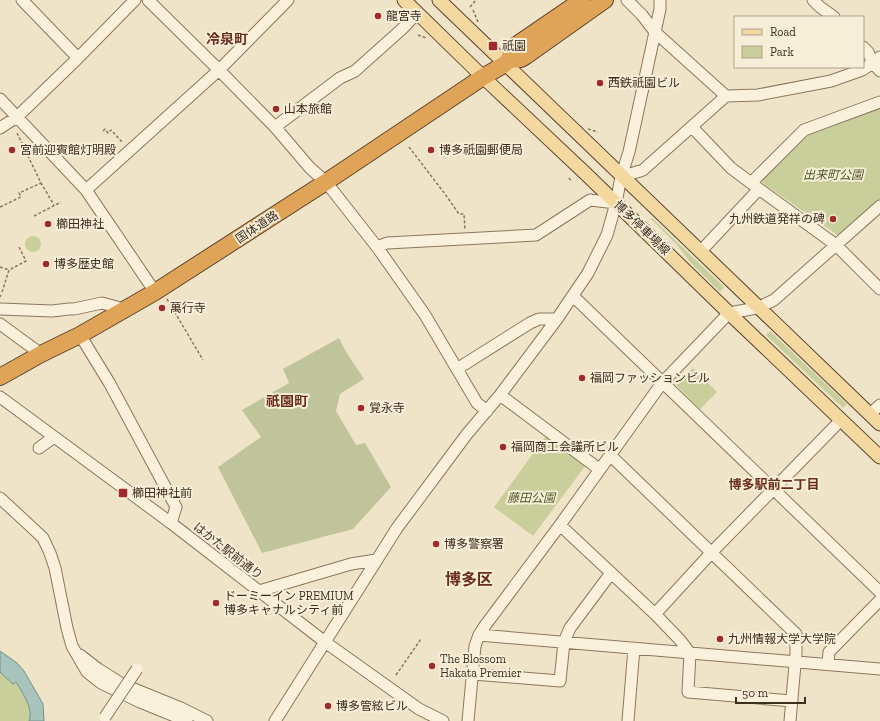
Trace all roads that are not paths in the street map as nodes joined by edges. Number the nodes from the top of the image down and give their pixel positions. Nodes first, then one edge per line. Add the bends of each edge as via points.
1 (22, 0) edge
2 (134, 0) edge
3 (148, 0) edge
4 (288, 0) edge
5 (404, 0) edge
6 (439, 0) edge
7 (582, 0) edge
8 (605, 0) edge
9 (627, 0) edge
10 (660, 0) edge
11 (813, 0) edge
12 (417, 13) junction
13 (832, 16) edge
14 (655, 32) junction
15 (864, 47) edge
16 (78, 58) junction
17 (507, 62) junction
18 (878, 64) edge
19 (219, 70) junction
20 (483, 77) junction
21 (726, 96) junction
22 (0, 99) edge
23 (880, 102) edge
24 (17, 118) junction
25 (275, 127) junction
26 (692, 127) junction
27 (0, 128) edge
28 (621, 177) junction
29 (326, 182) junction
30 (755, 186) junction
31 (86, 190) junction
32 (616, 203) junction
33 (880, 206) edge
34 (836, 245) junction
35 (376, 248) junction
36 (700, 252) junction
37 (880, 289) edge
38 (161, 296) junction
39 (573, 296) junction
40 (758, 308) junction
41 (0, 309) edge
42 (124, 309) junction
43 (729, 313) junction
44 (557, 319) junction
45 (0, 324) edge
46 (80, 335) junction
47 (41, 354) junction
48 (457, 369) junction
49 (0, 377) edge
50 (662, 383) junction
51 (500, 394) junction
52 (0, 397) edge
53 (880, 405) edge
54 (487, 410) junction
55 (870, 414) junction
56 (841, 420) junction
57 (880, 424) edge
58 (54, 437) junction
59 (39, 448) dead end
60 (610, 454) junction
61 (880, 457) edge
62 (599, 469) junction
63 (773, 489) junction
64 (0, 498) edge
65 (171, 523) junction
66 (560, 525) junction
67 (712, 552) junction
68 (376, 560) junction
69 (611, 573) junction
70 (259, 591) junction
71 (880, 592) edge
72 (880, 600) edge
73 (655, 614) junction
74 (479, 635) junction
75 (325, 642) junction
76 (564, 642) junction
77 (634, 648) junction
78 (75, 651) junction
79 (690, 653) junction
80 (795, 662) junction
81 (828, 664) junction
82 (137, 669) dead end
83 (880, 669) edge
84 (473, 674) junction
85 (792, 701) junction
86 (105, 717) dead end
87 (186, 721) edge
88 (207, 721) edge
89 (275, 721) edge
90 (443, 721) edge
91 (468, 721) edge
92 (628, 721) edge
93 (790, 721) edge

1 - 16 street
2 - 16 street
3 - 19 street
4 - 19 street
5 - 12 main road, 博多停車場線
6 - 17 main road, 博多停車場線
7 - 17 highway via 512,48
8 - 17 highway, 国体道路 via 526,56
9 - 14 street
10 - 14 street
11 - 13 street
12 - 20 main road, 博多停車場線
12 - 25 street via 354,71 340,78
14 - 21 street
14 - 28 street via 629,152
15 - 18 street
16 - 24 street
17 - 20 highway, 国体道路
17 - 28 main road, 博多停車場線
18 - 21 street via 832,81 758,95
19 - 25 street
19 - 31 street
20 - 29 highway, 国体道路
20 - 32 main road, 博多停車場線
21 - 26 street
22 - 24 street
23 - 30 street via 804,130
24 - 27 street
24 - 31 street
25 - 29 street via 310,168
26 - 28 street via 643,170
26 - 30 street via 731,168
28 - 32 street
28 - 36 main road, 博多停車場線
29 - 35 street
29 - 38 highway, 国体道路
30 - 34 street
30 - 36 street
31 - 38 street
32 - 35 street via 590,200 536,235 388,243
32 - 39 street via 607,235
32 - 43 main road, 博多停車場線
33 - 34 street
34 - 37 street
34 - 40 street via 774,300
35 - 48 street via 425,315
36 - 40 main road, 博多停車場線
38 - 42 highway, 国体道路
39 - 44 street
39 - 50 street
40 - 43 street
40 - 55 main road, 博多停車場線
41 - 42 street via 52,312 102,303
42 - 46 highway, 国体道路
43 - 50 street
43 - 56 main road, 博多停車場線
44 - 48 street via 539,319 530,323
44 - 51 street
45 - 47 street
46 - 47 highway, 国体道路
46 - 65 street via 110,384 176,507
47 - 49 highway, 国体道路
48 - 54 street via 477,403
50 - 60 street
50 - 63 street
51 - 54 street
51 - 62 street
52 - 58 street, はかた駅前通り
53 - 55 street
54 - 68 street via 439,471
55 - 57 main road, 博多停車場線
56 - 61 main road, 博多停車場線
56 - 63 street
58 - 59 street
58 - 65 street, はかた駅前通り
60 - 62 street
60 - 67 street
62 - 66 street
63 - 67 street
63 - 71 street
64 - 78 street via 43,538 55,568 67,628
65 - 70 street, はかた駅前通り
66 - 69 street
66 - 74 street
67 - 73 street
67 - 80 street via 796,634
68 - 70 street via 351,564
68 - 75 street
69 - 73 street
69 - 76 street via 570,628
70 - 75 street, はかた駅前通り
72 - 81 street via 829,652
73 - 79 street
74 - 76 street
74 - 84 street via 475,646
75 - 89 street
75 - 90 street, はかた駅前通り via 419,709
76 - 77 street
76 - 84 street via 560,681
77 - 79 street
77 - 92 street
78 - 87 street via 87,672 101,683
78 - 88 street via 122,684
79 - 80 street
79 - 85 street via 688,692
80 - 81 street
80 - 85 street
81 - 83 street
82 - 86 street, bridge
84 - 91 street
85 - 93 street

